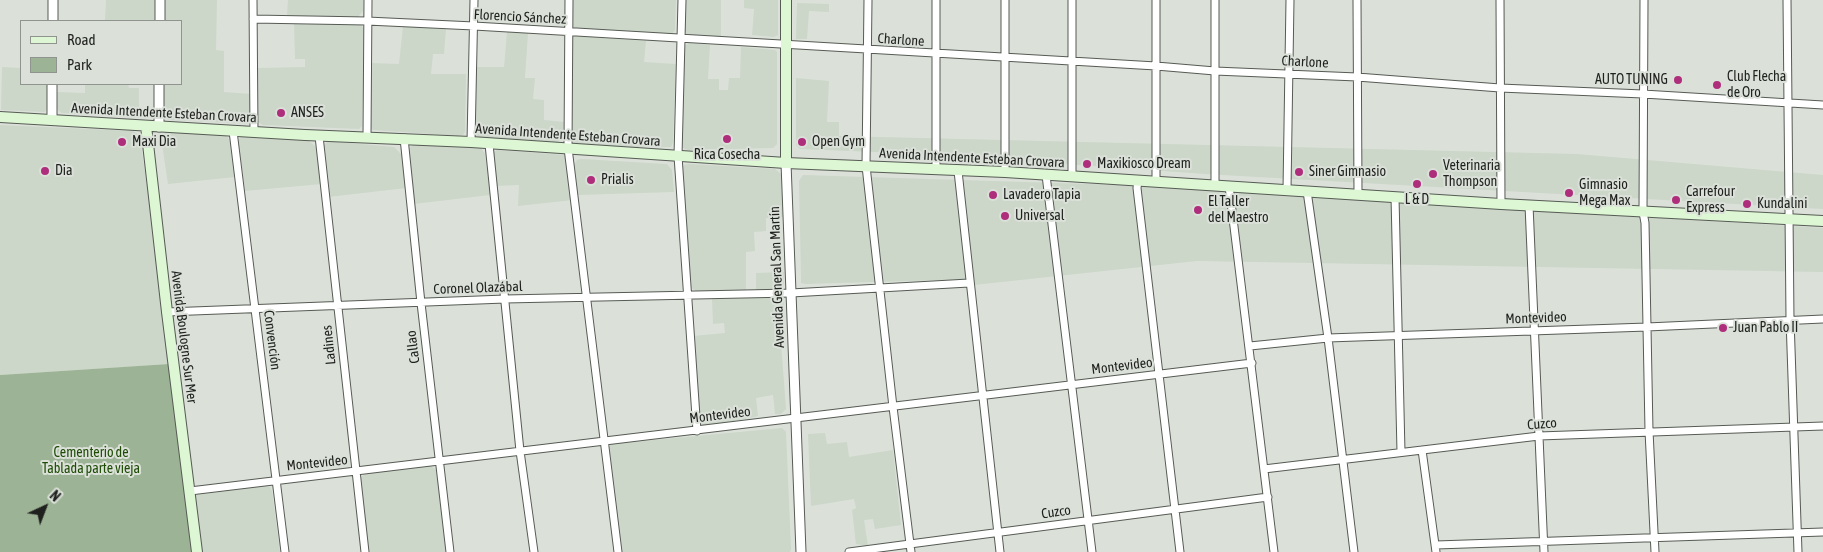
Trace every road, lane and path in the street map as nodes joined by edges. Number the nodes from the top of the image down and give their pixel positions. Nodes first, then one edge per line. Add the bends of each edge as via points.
1 (53, 0) edge
2 (160, 0) edge
3 (253, 0) edge
4 (368, 0) edge
5 (474, 0) edge
6 (569, 0) edge
7 (682, 0) edge
8 (786, 0) edge
9 (868, 0) edge
10 (936, 0) edge
11 (1005, 0) edge
12 (1072, 0) edge
13 (1156, 0) edge
14 (1215, 0) edge
15 (1290, 0) edge
16 (1357, 0) edge
17 (1500, 0) edge
18 (1644, 0) edge
19 (1787, 0) edge
20 (253, 18) junction
21 (53, 20) edge
22 (160, 20) edge
23 (368, 21) junction
24 (474, 26) junction
25 (568, 32) junction
26 (682, 39) junction
27 (786, 45) junction
28 (868, 50) junction
29 (936, 54) junction
30 (1004, 57) junction
31 (1071, 62) junction
32 (1156, 66) junction
33 (1215, 71) junction
34 (1290, 73) junction
35 (1357, 77) junction
36 (52, 85) edge
37 (159, 85) edge
38 (1500, 88) junction
39 (1643, 94) junction
40 (1788, 103) junction
41 (1823, 105) edge
42 (0, 117) edge
43 (52, 120) junction
44 (146, 126) junction
45 (159, 127) junction
46 (233, 131) junction
47 (254, 132) junction
48 (318, 136) junction
49 (367, 137) junction
50 (404, 138) junction
51 (471, 142) junction
52 (489, 144) junction
53 (568, 148) junction
54 (678, 156) junction
55 (786, 163) junction
56 (866, 166) junction
57 (936, 169) junction
58 (958, 171) junction
59 (1005, 172) junction
60 (1046, 175) junction
61 (1072, 176) junction
62 (1138, 180) junction
63 (1156, 182) junction
64 (1215, 185) junction
65 (1229, 186) junction
66 (1287, 190) junction
67 (1307, 191) junction
68 (1358, 194) junction
69 (1395, 197) junction
70 (1501, 204) junction
71 (1529, 205) junction
72 (1643, 212) junction
73 (1788, 219) junction
74 (1823, 221) edge
75 (970, 283) junction
76 (879, 288) junction
77 (791, 293) junction
78 (689, 295) junction
79 (588, 298) junction
80 (505, 299) junction
81 (421, 303) junction
82 (337, 306) junction
83 (255, 308) junction
84 (167, 312) junction
85 (1790, 319) junction
86 (1823, 319) edge
87 (1647, 327) junction
88 (1534, 330) junction
89 (1398, 334) junction
90 (1328, 338) junction
91 (1250, 346) junction
92 (1252, 363) junction
93 (1159, 374) junction
94 (1072, 385) junction
95 (983, 396) junction
96 (893, 407) junction
97 (797, 419) junction
98 (1823, 426) edge
99 (1793, 427) junction
100 (697, 431) junction
101 (1649, 431) junction
102 (1539, 436) junction
103 (604, 441) junction
104 (1422, 450) junction
105 (520, 451) junction
106 (1401, 452) junction
107 (440, 460) junction
108 (1343, 460) junction
109 (1264, 470) junction
110 (355, 471) junction
111 (277, 480) junction
112 (190, 491) junction
113 (1268, 497) junction
114 (1175, 510) junction
115 (1088, 520) junction
116 (998, 532) junction
117 (1823, 532) edge
118 (1797, 534) junction
119 (1654, 538) junction
120 (1543, 541) junction
121 (911, 548) edge
122 (1436, 548) edge
123 (197, 552) edge
124 (285, 552) edge
125 (365, 552) edge
126 (450, 552) edge
127 (534, 552) edge
128 (618, 552) edge
129 (801, 552) edge
130 (849, 552) edge
131 (1000, 552) edge
132 (1092, 552) edge
133 (1180, 552) edge
134 (1274, 552) edge
135 (1354, 552) edge
136 (1544, 552) edge
137 (1655, 552) edge
138 (1798, 552) edge

1 - 21 street
2 - 22 street
3 - 20 street
4 - 23 street
5 - 24 street
6 - 25 street
7 - 26 street
8 - 27 main road, Avenida General San Martín
9 - 28 street
10 - 29 street
11 - 30 street
12 - 31 street
13 - 32 street
14 - 33 street
15 - 34 street
16 - 35 street
17 - 38 street
18 - 39 street
19 - 40 street
20 - 23 street, Florencio Sánchez
20 - 47 street
23 - 24 street, Florencio Sánchez
23 - 49 street
24 - 25 street, Florencio Sánchez
24 - 51 street
25 - 26 street, Florencio Sánchez
25 - 53 street
26 - 27 street, Florencio Sánchez
26 - 54 street
27 - 28 street, Charlone
27 - 55 main road, Avenida General San Martín
28 - 29 street, Charlone
28 - 56 street
29 - 30 street, Charlone
29 - 57 street
30 - 31 street, Charlone
30 - 59 street
31 - 32 street, Charlone
31 - 61 street
32 - 33 street, Charlone
32 - 63 street
33 - 34 street, Charlone
33 - 64 street
34 - 35 street, Charlone
34 - 66 street
35 - 38 street, Charlone
35 - 68 street
36 - 43 street
37 - 45 street
38 - 39 street, Charlone
38 - 70 street
39 - 40 street, Charlone
39 - 72 street
40 - 41 street, Charlone
40 - 73 street
42 - 43 main road, Avenida Intendente Esteban Crovara
43 - 44 main road, Avenida Intendente Esteban Crovara
44 - 45 main road, Avenida Intendente Esteban Crovara
44 - 84 main road, Avenida Boulogne Sur Mer
45 - 46 main road, Avenida Intendente Esteban Crovara
46 - 47 main road, Avenida Intendente Esteban Crovara
46 - 83 street, Convención
47 - 48 main road, Avenida Intendente Esteban Crovara
48 - 49 main road, Avenida Intendente Esteban Crovara
48 - 82 street, Ladines
49 - 50 main road, Avenida Intendente Esteban Crovara
50 - 51 main road, Avenida Intendente Esteban Crovara
50 - 81 street, Callao
51 - 52 main road, Avenida Intendente Esteban Crovara
52 - 53 main road, Avenida Intendente Esteban Crovara
52 - 80 street
53 - 54 main road, Avenida Intendente Esteban Crovara
53 - 79 street
54 - 55 main road, Avenida Intendente Esteban Crovara
54 - 78 street
55 - 56 main road, Avenida Intendente Esteban Crovara
55 - 77 street, Avenida General San Martín
56 - 57 main road, Avenida Intendente Esteban Crovara
56 - 76 street
57 - 58 main road, Avenida Intendente Esteban Crovara
58 - 59 main road, Avenida Intendente Esteban Crovara
58 - 75 street
59 - 60 main road, Avenida Intendente Esteban Crovara
60 - 61 main road, Avenida Intendente Esteban Crovara
60 - 94 street
61 - 62 main road, Avenida Intendente Esteban Crovara
62 - 63 main road, Avenida Intendente Esteban Crovara
62 - 93 street
63 - 64 main road, Avenida Intendente Esteban Crovara
64 - 65 main road, Avenida Intendente Esteban Crovara
65 - 66 main road, Avenida Intendente Esteban Crovara
65 - 91 street
66 - 67 main road, Avenida Intendente Esteban Crovara
67 - 68 main road, Avenida Intendente Esteban Crovara
67 - 90 street
68 - 69 main road, Avenida Intendente Esteban Crovara
69 - 70 main road, Avenida Intendente Esteban Crovara
69 - 89 street
70 - 71 main road, Avenida Intendente Esteban Crovara
71 - 72 main road, Avenida Intendente Esteban Crovara
71 - 88 street
72 - 73 main road, Avenida Intendente Esteban Crovara
72 - 87 street
73 - 74 main road, Avenida Intendente Esteban Crovara
73 - 85 street
75 - 76 street, Coronel Olazábal
75 - 95 street
76 - 77 street, Coronel Olazábal
76 - 96 street
77 - 78 street, Coronel Olazábal
77 - 97 street, Avenida General San Martín
78 - 79 street, Coronel Olazábal
78 - 100 street
79 - 80 street, Coronel Olazábal
79 - 103 street
80 - 81 street, Coronel Olazábal
80 - 105 street
81 - 82 street, Coronel Olazábal
81 - 107 street, Callao
82 - 83 street, Coronel Olazábal
82 - 110 street, Ladines
83 - 84 street, Coronel Olazábal
83 - 111 street, Convención
84 - 112 main road, Avenida Boulogne Sur Mer
85 - 86 street, Montevideo
85 - 87 street, Montevideo
85 - 99 street
87 - 88 street, Montevideo
87 - 101 street
88 - 89 street, Montevideo
88 - 102 street
89 - 90 street, Montevideo
89 - 106 street
90 - 91 street, Montevideo
90 - 108 street
91 - 92 street
92 - 93 street, Montevideo
92 - 109 street
93 - 94 street, Montevideo
93 - 114 street
94 - 95 street, Montevideo
94 - 115 street
95 - 96 street, Montevideo
95 - 116 street
96 - 97 street, Montevideo
96 - 121 street
97 - 100 street, Montevideo
97 - 129 street, Avenida General San Martín
98 - 99 street, Cuzco
99 - 101 street, Cuzco
99 - 118 street
100 - 103 street, Montevideo
101 - 102 street, Cuzco
101 - 119 street
102 - 104 street, Cuzco
102 - 120 street
103 - 105 street, Montevideo
103 - 128 street
104 - 106 street, Cuzco
104 - 122 street
105 - 107 street, Montevideo
105 - 127 street
106 - 108 street, Cuzco
107 - 110 street, Montevideo
107 - 126 street, Callao
108 - 109 street, Cuzco
108 - 135 street
109 - 113 street
110 - 111 street, Montevideo
110 - 125 street, Ladines
111 - 112 street, Montevideo
111 - 124 street, Convención
112 - 123 main road, Avenida Boulogne Sur Mer
113 - 114 street, Cuzco
113 - 134 street
114 - 115 street, Cuzco
114 - 133 street
115 - 116 street, Cuzco
115 - 132 street
116 - 121 street, Cuzco
116 - 131 street
117 - 118 street
118 - 119 street
118 - 138 street
119 - 120 street
119 - 137 street
120 - 122 street
120 - 136 street
121 - 130 street, Cuzco

